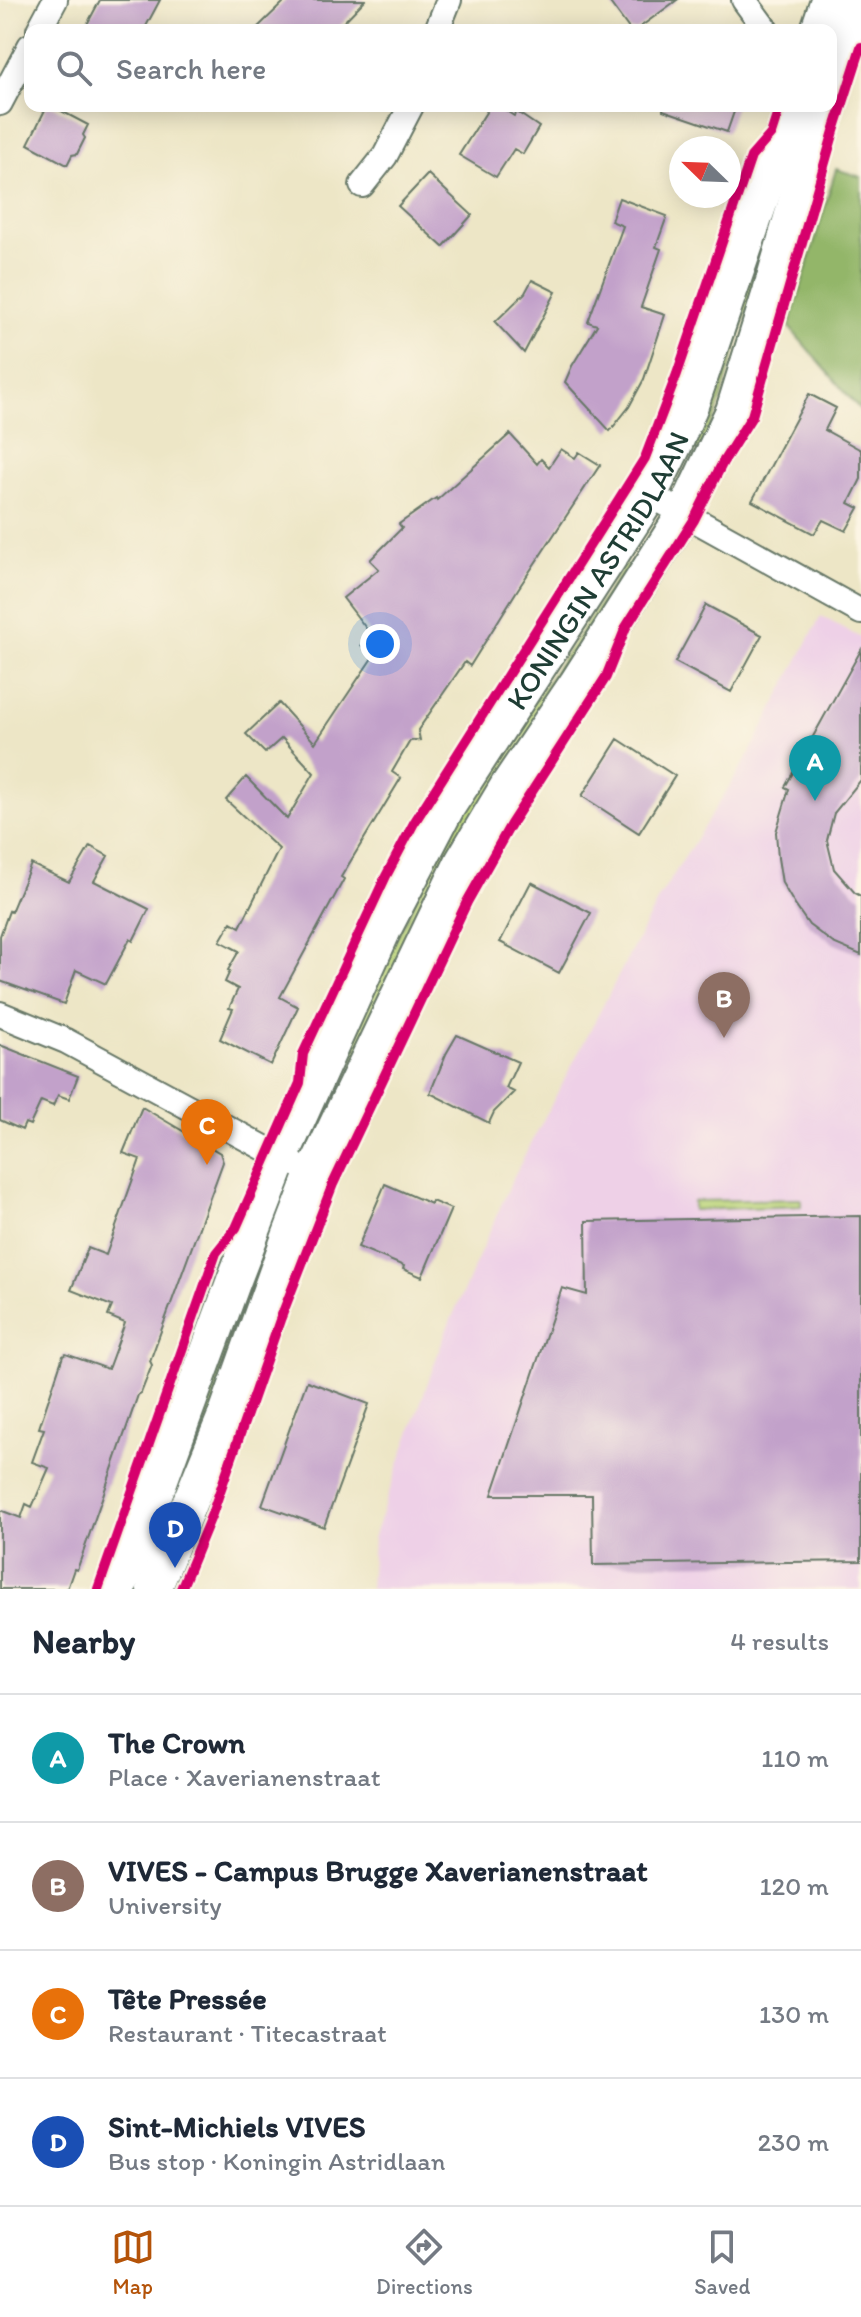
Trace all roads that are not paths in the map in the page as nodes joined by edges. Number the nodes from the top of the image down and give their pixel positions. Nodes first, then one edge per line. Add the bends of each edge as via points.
1 (55, 0) edge
2 (449, 0) edge
3 (744, 0) edge
4 (828, 0) edge
5 (858, 0) edge
6 (42, 24) edge
7 (439, 24) edge
8 (762, 24) edge
9 (820, 24) edge
10 (24, 57) edge
11 (837, 64) edge
12 (0, 103) edge
13 (408, 112) edge
14 (791, 112) edge
15 (821, 112) edge
16 (362, 185) dead end
17 (650, 495) junction
18 (684, 514) junction
19 (861, 612) edge
20 (0, 1014) edge
21 (281, 1158) junction
22 (313, 1174) junction
23 (118, 1589) edge
24 (154, 1589) edge

1 - 6 street
2 - 7 street
3 - 8 street
4 - 9 main road
5 - 11 main road
10 - 12 street
13 - 16 street via 385,156
14 - 17 main road, KONINGIN ASTRIDLAAN via 691,405
15 - 18 main road, KONINGIN ASTRIDLAAN via 733,411
17 - 18 street
17 - 21 main road, KONINGIN ASTRIDLAAN via 447,808 385,927
18 - 19 street
18 - 22 main road, KONINGIN ASTRIDLAAN via 462,862
20 - 21 street via 66,1041
21 - 22 street
21 - 23 main road, KONINGIN ASTRIDLAAN
22 - 24 main road, KONINGIN ASTRIDLAAN via 227,1411

